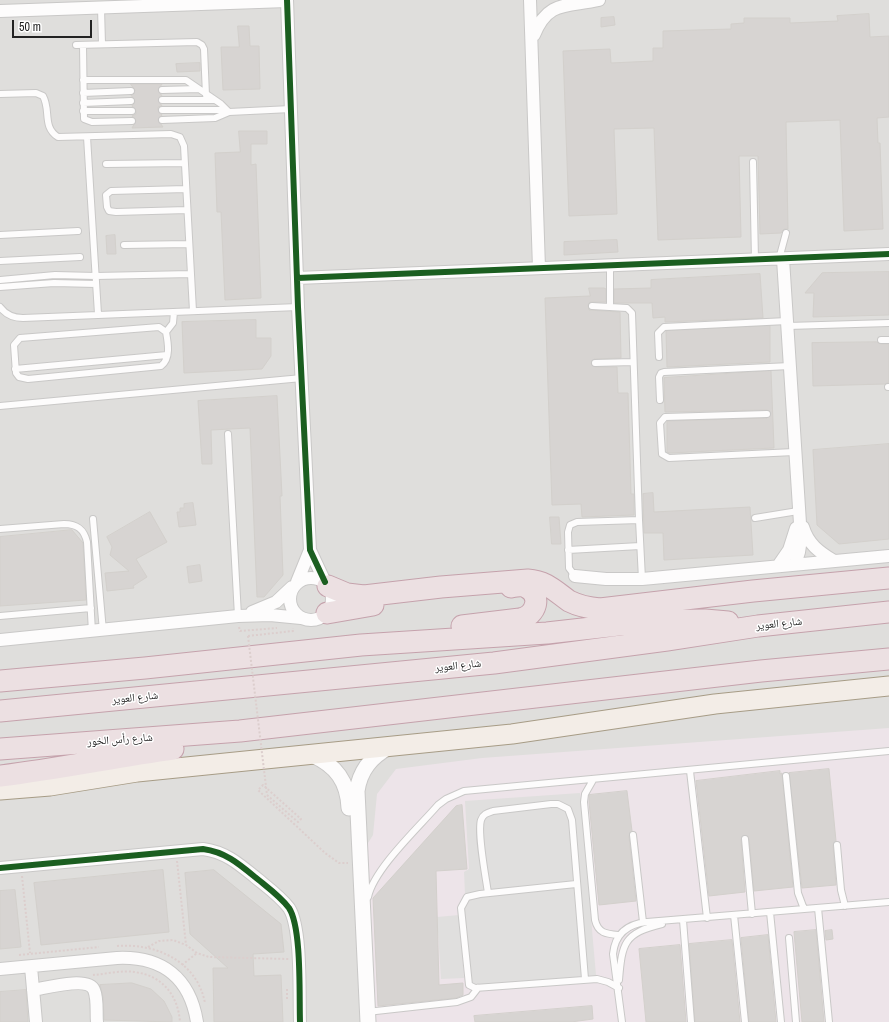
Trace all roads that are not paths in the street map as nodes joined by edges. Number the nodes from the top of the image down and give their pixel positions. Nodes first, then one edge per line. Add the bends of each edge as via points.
1 (287, 0) edge
2 (530, 0) edge
3 (599, 0) edge
4 (101, 8) junction
5 (0, 11) edge
6 (532, 40) junction
7 (102, 44) junction
8 (76, 45) dead end
9 (83, 45) junction
10 (83, 80) junction
11 (199, 88) junction
12 (162, 90) dead end
13 (131, 91) dead end
14 (83, 93) junction
15 (0, 94) edge
16 (206, 95) junction
17 (162, 100) dead end
18 (215, 100) junction
19 (132, 102) dead end
20 (83, 103) junction
21 (291, 109) junction
22 (162, 110) dead end
23 (83, 111) junction
24 (132, 111) dead end
25 (229, 112) junction
26 (162, 120) dead end
27 (132, 121) dead end
28 (87, 137) junction
29 (753, 162) dead end
30 (185, 163) junction
31 (106, 164) dead end
32 (186, 189) junction
33 (187, 210) junction
34 (78, 231) dead end
35 (786, 233) dead end
36 (0, 235) edge
37 (189, 244) junction
38 (124, 245) dead end
39 (889, 254) edge
40 (80, 257) dead end
41 (781, 259) junction
42 (755, 260) junction
43 (0, 261) edge
44 (610, 265) junction
45 (539, 268) junction
46 (191, 274) junction
47 (96, 276) junction
48 (297, 278) junction
49 (0, 280) edge
50 (96, 284) junction
51 (0, 287) edge
52 (592, 306) dead end
53 (298, 307) junction
54 (610, 307) junction
55 (0, 309) edge
56 (193, 311) junction
57 (174, 312) junction
58 (98, 314) junction
59 (889, 323) edge
60 (787, 324) junction
61 (166, 332) junction
62 (881, 340) dead end
63 (889, 340) edge
64 (167, 354) junction
65 (659, 357) dead end
66 (633, 362) junction
67 (595, 363) dead end
68 (790, 366) junction
69 (15, 369) junction
70 (302, 378) junction
71 (660, 400) dead end
72 (0, 406) edge
73 (767, 414) dead end
74 (228, 434) dead end
75 (794, 452) junction
76 (798, 511) junction
77 (755, 518) dead end
78 (93, 519) dead end
79 (639, 520) junction
80 (0, 529) edge
81 (640, 546) junction
82 (310, 550) junction
83 (568, 550) junction
84 (889, 556) edge
85 (834, 561) junction
86 (795, 564) junction
87 (778, 566) junction
88 (575, 576) joint
89 (889, 578) edge
90 (642, 579) junction
91 (295, 584) junction
92 (326, 584) junction
93 (91, 608) junction
94 (889, 612) edge
95 (327, 613) junction
96 (0, 616) edge
97 (238, 616) junction
98 (297, 622) junction
99 (758, 626) junction
100 (98, 631) junction
101 (0, 640) edge
102 (401, 643) junction
103 (889, 659) edge
104 (0, 681) edge
105 (889, 686) edge
106 (0, 711) edge
107 (240, 731) junction
108 (389, 747) junction
109 (0, 749) edge
110 (889, 751) edge
111 (312, 756) junction
112 (690, 771) junction
113 (0, 776) edge
114 (786, 776) dead end
115 (593, 780) junction
116 (0, 790) edge
117 (633, 835) dead end
118 (745, 839) dead end
119 (837, 845) dead end
120 (0, 868) edge
121 (576, 884) junction
122 (488, 893) junction
123 (889, 902) edge
124 (845, 906) junction
125 (818, 908) junction
126 (804, 909) junction
127 (770, 912) junction
128 (752, 914) junction
129 (734, 915) junction
130 (363, 916) junction
131 (707, 918) junction
132 (681, 920) junction
133 (643, 922) junction
134 (618, 935) junction
135 (789, 938) dead end
136 (31, 967) junction
137 (0, 969) edge
138 (585, 979) junction
139 (478, 988) junction
140 (619, 988) junction
141 (33, 990) junction
142 (365, 1019) edge
143 (36, 1022) edge
144 (97, 1022) edge
145 (197, 1022) edge
146 (300, 1022) edge
147 (622, 1022) edge
148 (691, 1022) edge
149 (745, 1022) edge
150 (781, 1022) edge
151 (796, 1022) edge
152 (830, 1022) edge

1 - 4 street
1 - 21 street
2 - 6 street
3 - 6 street via 565,3 554,8 541,20
4 - 5 street
4 - 7 lane
6 - 45 street
7 - 9 lane
7 - 16 lane via 197,42 204,49
8 - 9 lane
9 - 10 lane
10 - 11 lane via 180,79
10 - 14 lane
11 - 12 lane
11 - 16 lane
13 - 14 lane
14 - 20 lane
15 - 28 lane via 39,94 45,100 48,127 52,133 58,137
16 - 18 lane
17 - 18 lane
18 - 25 lane
19 - 20 lane
20 - 23 lane
21 - 25 lane
21 - 48 street
22 - 25 lane
23 - 24 lane
23 - 27 lane via 84,119 88,121
25 - 26 lane via 215,118
28 - 30 lane via 176,134 184,141
28 - 47 lane
29 - 42 lane
30 - 31 lane
30 - 32 lane
32 - 33 lane
32 - 33 lane via 111,191 106,195 106,204 109,210 116,212
33 - 37 lane
34 - 36 lane
35 - 41 lane
37 - 38 lane
37 - 46 lane
39 - 41 street
40 - 43 lane
41 - 42 street
41 - 60 street
42 - 44 street
44 - 45 street
44 - 54 lane
45 - 48 street
46 - 47 lane
46 - 56 lane
47 - 49 lane via 55,275
47 - 50 lane
48 - 53 street
50 - 51 lane via 54,283
50 - 58 lane
52 - 54 lane
53 - 56 lane
53 - 70 street
54 - 66 lane via 627,308 632,313
55 - 58 lane via 15,318
56 - 57 lane
57 - 58 lane
57 - 61 lane via 173,323
59 - 60 lane
60 - 65 lane via 664,327 658,333
60 - 68 street
61 - 64 lane
61 - 69 lane via 155,327 20,338 14,345
62 - 63 lane
64 - 69 lane
64 - 69 lane via 165,364 156,367 24,379 19,377
66 - 67 lane
66 - 79 lane
68 - 71 lane via 664,372 659,377
68 - 75 street
70 - 72 lane
70 - 82 street
73 - 75 lane via 665,418 660,423 662,454 669,458
74 - 97 lane
75 - 76 street
76 - 77 lane
76 - 85 street via 810,543
76 - 86 street via 801,546
76 - 87 street via 794,540
78 - 100 lane
79 - 81 lane
79 - 83 lane via 574,522 568,528
80 - 93 lane via 64,524 80,527 87,542
81 - 83 lane
81 - 90 lane
82 - 91 street
82 - 92 street
83 - 88 lane via 569,568
84 - 85 street
85 - 86 street
86 - 87 street
87 - 90 street
88 - 90 street
89 - 92 highway via 600,609 576,604 551,586 535,580 364,596 347,594
91 - 92 street via 311,577
91 - 97 street via 270,606
91 - 98 street via 289,600
92 - 95 street via 332,597
93 - 96 lane
93 - 100 lane
94 - 99 highway, شارع العوير
95 - 98 street via 317,619
95 - 102 highway via 360,606 420,604 489,588 522,586 530,590 536,598 532,613 524,618 450,627 425,633
97 - 98 street via 270,615
97 - 100 street
99 - 102 highway via 680,620 547,633
99 - 106 highway, شارع العوير via 494,663
100 - 101 street
102 - 104 highway
103 - 107 highway via 761,671
105 - 108 main road via 715,704 538,730
107 - 109 highway, شارع رأس الخور
107 - 113 highway via 213,744
108 - 111 main road
108 - 130 street via 368,764 360,778 357,791
110 - 112 lane
111 - 116 main road via 137,772 50,786
111 - 142 street via 331,766 342,779 349,796
112 - 115 lane
112 - 131 lane
114 - 126 lane via 796,884
115 - 130 lane via 464,791 446,799 379,872 370,886
115 - 134 lane via 585,794 584,802 596,927 601,932
117 - 133 lane
118 - 128 lane
119 - 124 lane
120 - 146 street via 203,849 226,855 277,895 290,909 294,918 296,928 291,961
121 - 122 lane
121 - 122 lane via 571,814 563,805 552,804 493,811 483,816 480,828
121 - 138 lane
122 - 139 lane via 468,897 461,908 469,984
123 - 124 lane
124 - 125 lane
125 - 126 lane
125 - 152 lane
126 - 127 lane
127 - 128 lane
127 - 150 lane
128 - 129 lane
129 - 131 lane
129 - 149 lane
130 - 142 street
131 - 132 lane
132 - 133 lane
132 - 140 lane via 647,928 629,939 621,958
132 - 148 lane
133 - 134 lane via 631,925
134 - 140 lane via 613,954
135 - 151 lane
136 - 137 street
136 - 141 street
136 - 145 street via 117,958 146,960 160,965 182,983 190,995
138 - 139 lane
138 - 140 lane via 597,979
139 - 142 lane via 471,998 457,1002
140 - 147 lane
141 - 143 street
141 - 144 street via 77,983 90,985 94,990

